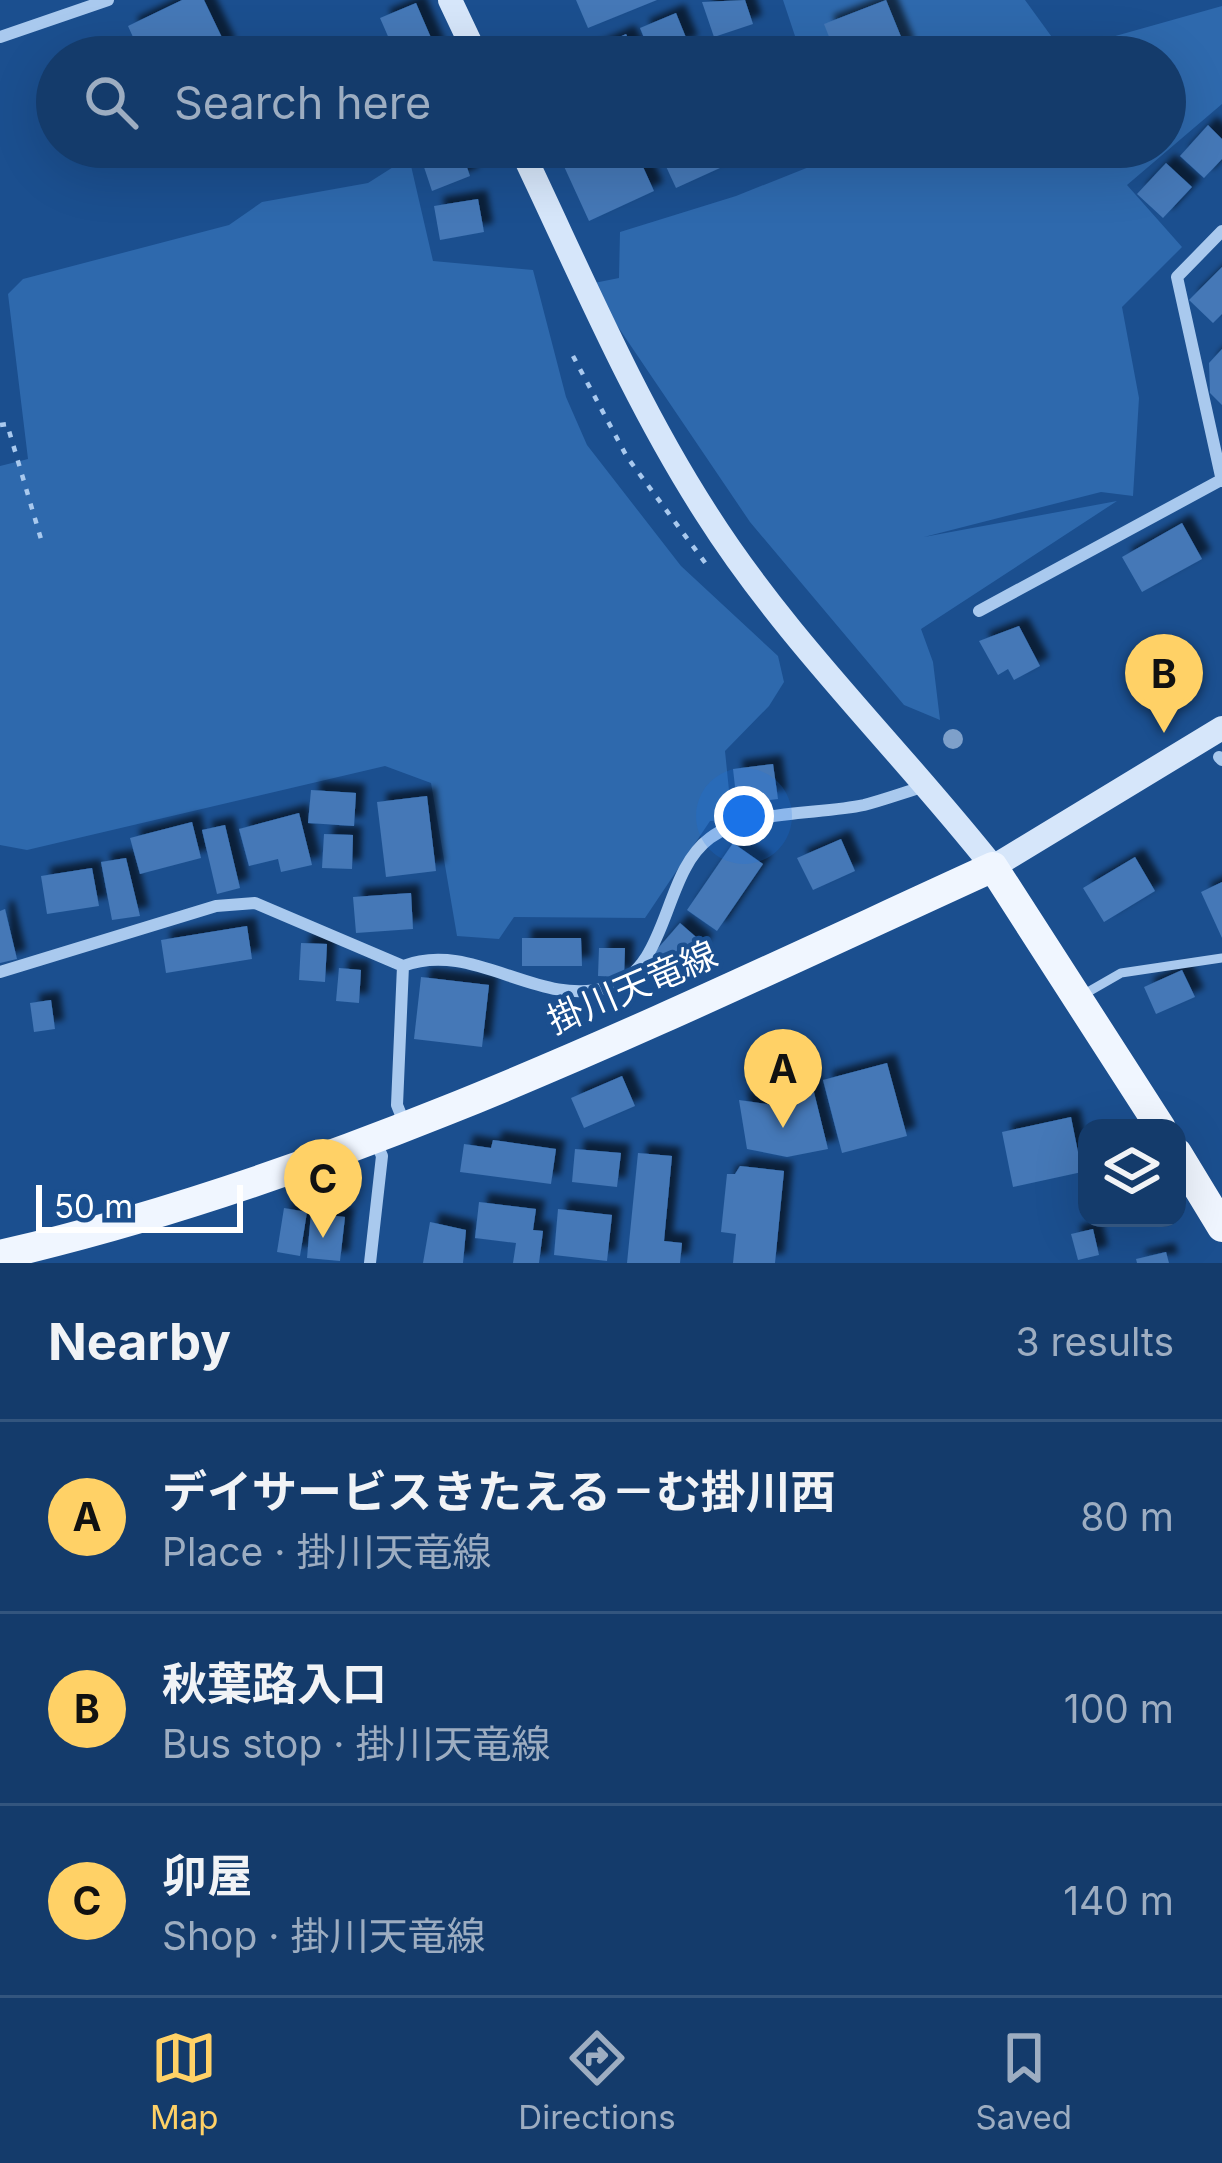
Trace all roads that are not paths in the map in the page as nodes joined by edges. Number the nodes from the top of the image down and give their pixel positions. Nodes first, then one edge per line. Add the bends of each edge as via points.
1 (108, 0) edge
2 (450, 0) edge
3 (467, 36) edge
4 (0, 37) edge
5 (537, 168) edge
6 (1222, 231) edge
7 (1220, 473) edge
8 (979, 611) dead end
9 (1222, 728) edge
10 (927, 786) junction
11 (993, 867) junction
12 (1222, 958) edge
13 (403, 966) junction
14 (0, 972) edge
15 (1081, 996) junction
16 (1156, 1119) edge
17 (405, 1125) junction
18 (374, 1138) junction
19 (1186, 1169) edge
20 (1222, 1227) edge
21 (0, 1255) edge
22 (370, 1263) edge

1 - 4 street
2 - 3 street
5 - 10 street via 657,433 708,518
6 - 7 street via 1177,277
7 - 8 street
9 - 11 street
10 - 11 street
10 - 13 street via 710,838 680,880 644,961 611,986 532,984 441,957
11 - 15 main road
11 - 17 main road, 掛川天竜線
12 - 15 lane via 1120,973
13 - 14 street via 255,903 216,906
13 - 17 street via 397,1105
15 - 16 main road
17 - 18 main road, 掛川天竜線
18 - 21 main road, 掛川天竜線 via 183,1207
18 - 22 street via 382,1156
19 - 20 main road

